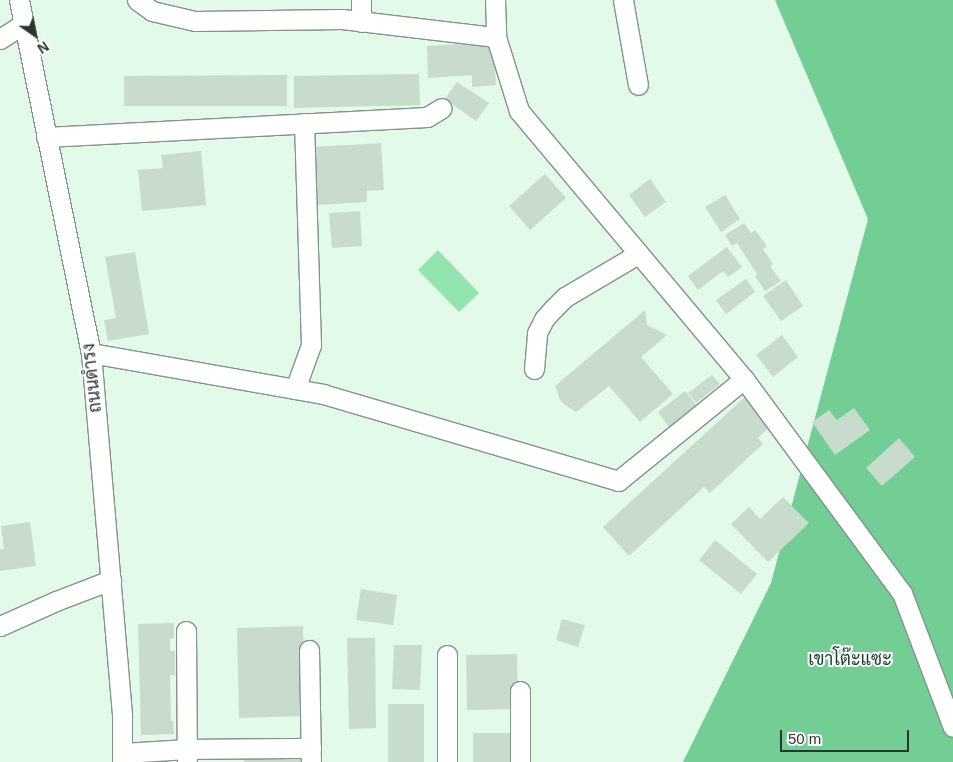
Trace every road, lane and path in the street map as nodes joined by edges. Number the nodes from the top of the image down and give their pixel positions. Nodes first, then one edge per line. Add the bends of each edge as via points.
1 (19, 0) edge
2 (137, 0) edge
3 (361, 0) edge
4 (495, 0) edge
5 (623, 0) edge
6 (361, 22) junction
7 (23, 24) junction
8 (496, 37) junction
9 (0, 39) edge
10 (638, 85) dead end
11 (442, 108) dead end
12 (304, 123) junction
13 (46, 137) junction
14 (638, 254) junction
15 (90, 353) junction
16 (534, 370) dead end
17 (744, 379) junction
18 (295, 389) junction
19 (110, 580) junction
20 (0, 626) edge
21 (186, 631) dead end
22 (309, 650) dead end
23 (447, 655) dead end
24 (520, 691) dead end
25 (953, 727) edge
26 (187, 755) edge
27 (311, 755) edge
28 (122, 758) edge
29 (447, 762) edge
30 (520, 762) edge

1 - 7 street, ถนนดำรง
2 - 6 street via 152,11 195,21 342,19
3 - 6 street
4 - 8 street
5 - 10 street
6 - 8 street
7 - 9 street
7 - 13 street, ถนนดำรง
8 - 14 street via 519,111
11 - 12 street via 428,116
12 - 13 street
12 - 18 street via 311,345
13 - 15 street, ถนนดำรง
14 - 16 street via 565,297 544,319 537,333
14 - 17 street
15 - 18 street
15 - 19 street, ถนนดำรง
17 - 18 street via 618,481 323,394
17 - 25 street via 902,593
19 - 20 street
19 - 28 street, ถนนดำรง via 122,717
21 - 26 street
22 - 27 street
23 - 29 street
24 - 30 street
26 - 27 street
26 - 28 street

